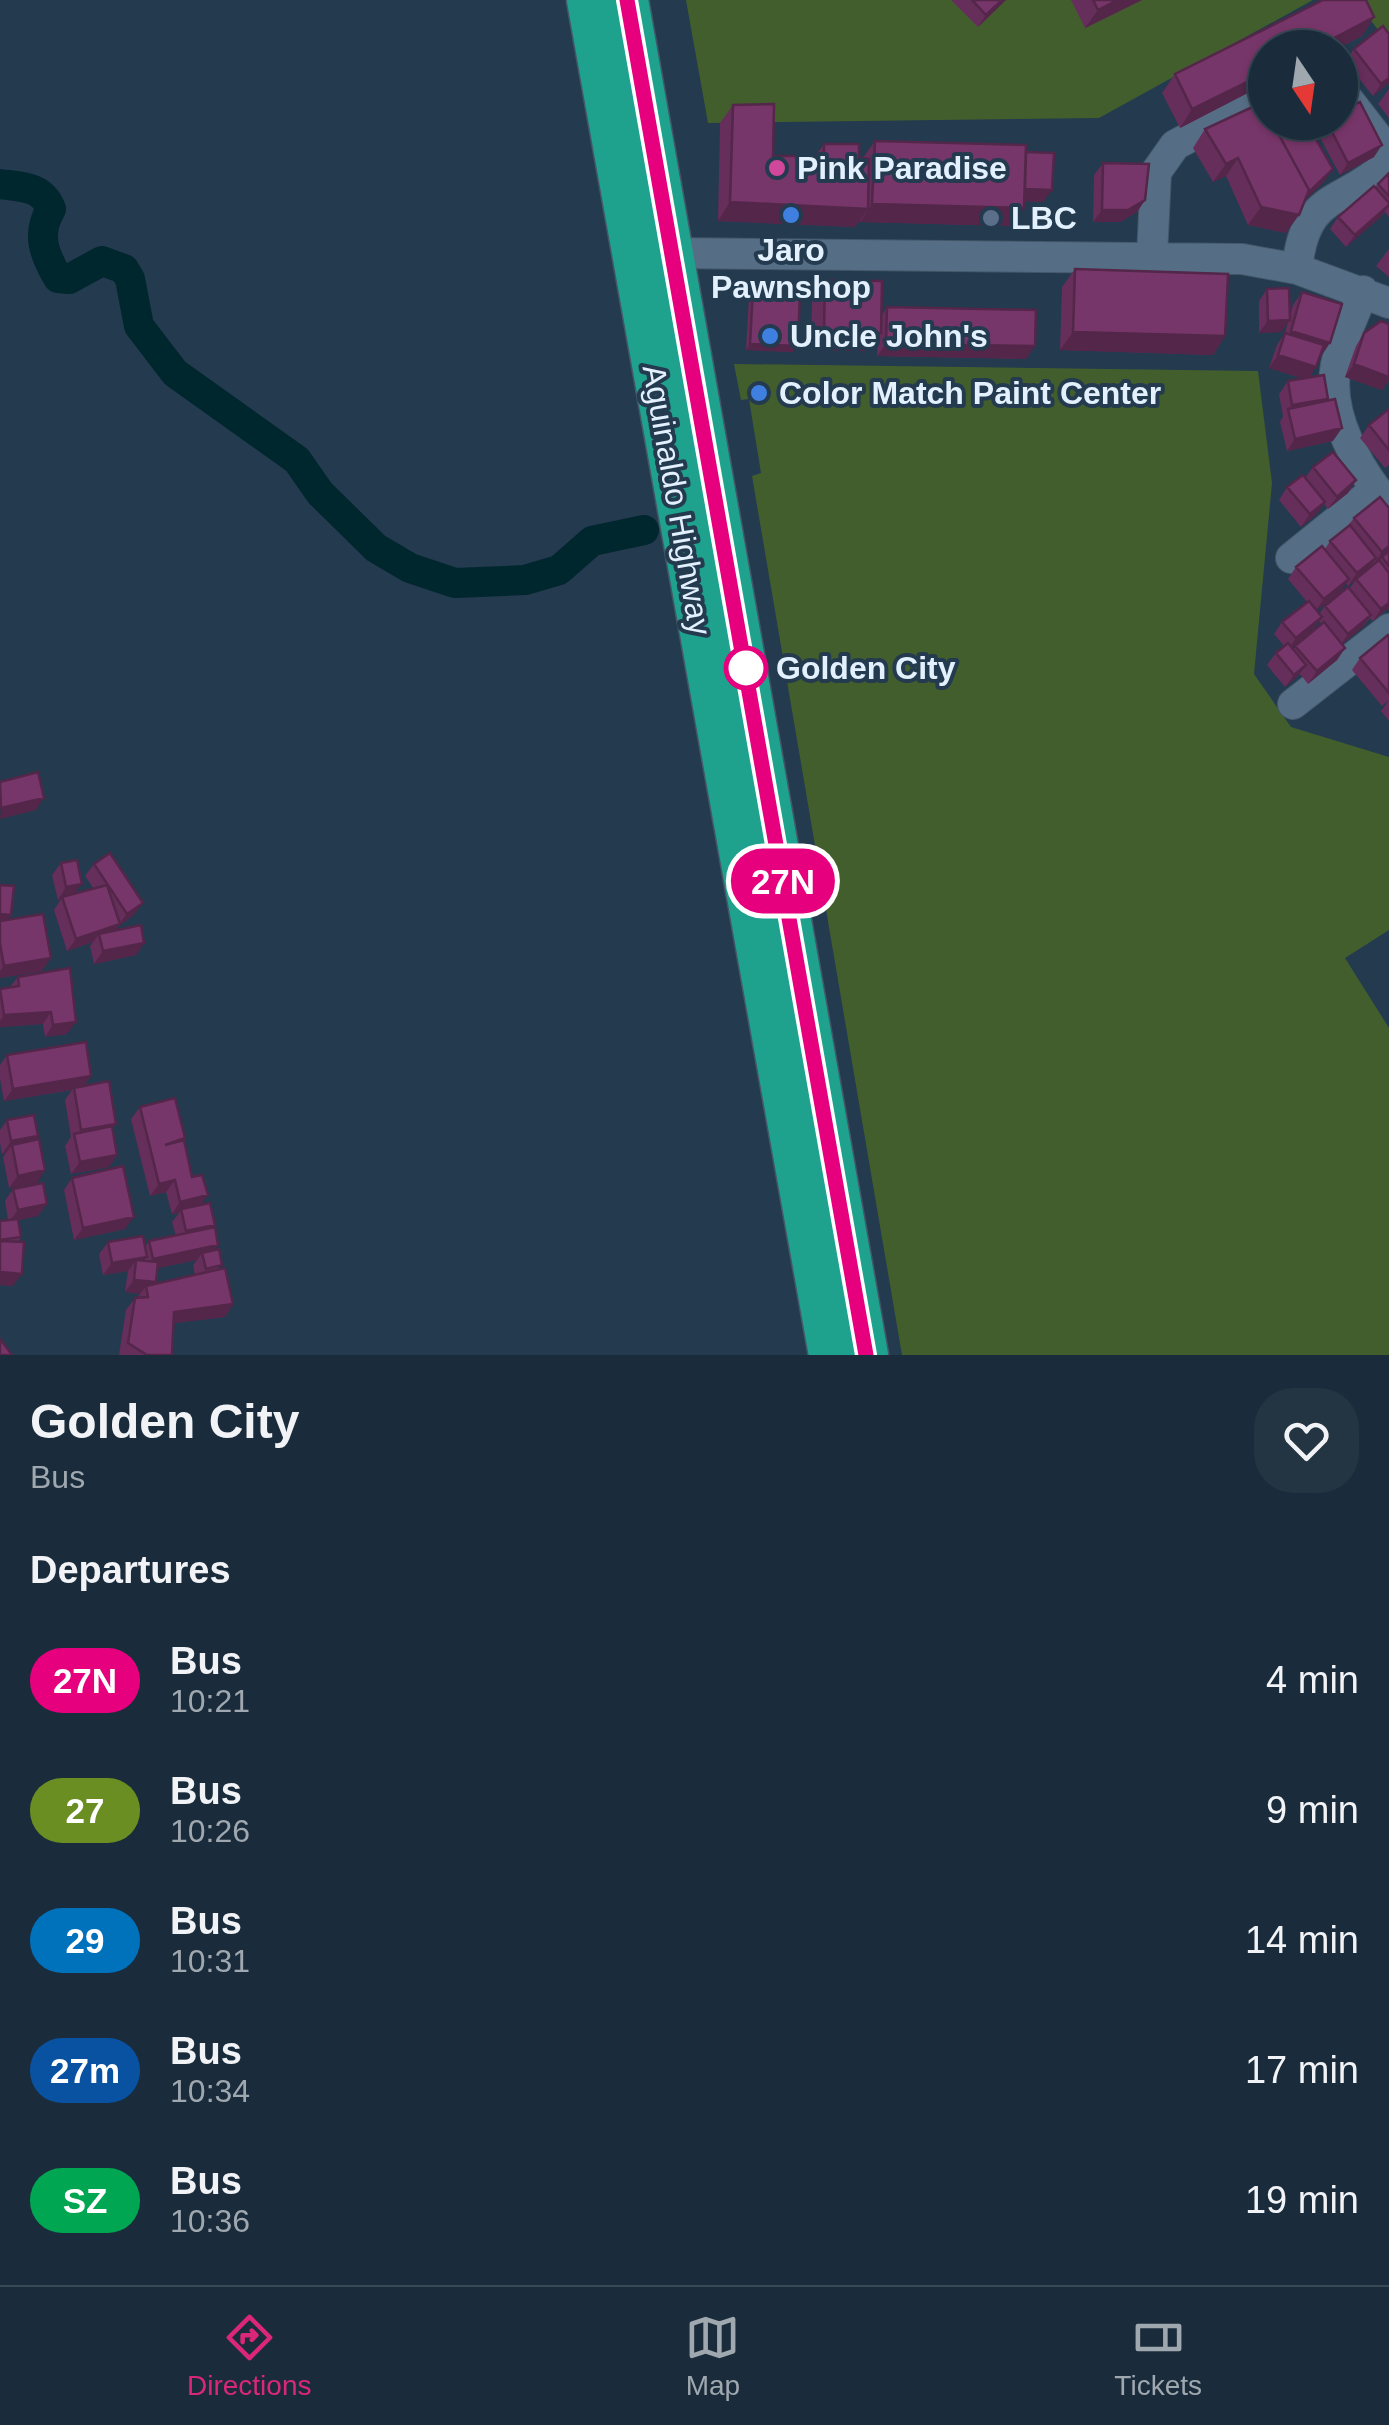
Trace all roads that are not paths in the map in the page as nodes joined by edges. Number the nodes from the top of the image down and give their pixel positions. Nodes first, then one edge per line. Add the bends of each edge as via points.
1 (588, 0) edge
2 (627, 0) edge
3 (1248, 106) edge
4 (1358, 112) edge
5 (670, 253) junction
6 (1152, 256) junction
7 (1297, 269) junction
8 (1376, 297) edge
9 (1382, 498) edge
10 (1291, 558) dead end
11 (1389, 629) edge
12 (1293, 704) dead end
13 (830, 1355) edge
14 (866, 1355) edge

1 - 13 highway, Aguinaldo Highway
2 - 5 highway, Aguinaldo Highway
3 - 6 street via 1174,145 1156,172
4 - 7 street via 1384,146 1386,165 1316,214 1305,230
5 - 6 street
5 - 14 highway, Aguinaldo Highway
6 - 7 street
7 - 8 street
8 - 9 street via 1336,365 1335,394 1351,451
9 - 10 street
11 - 12 street

